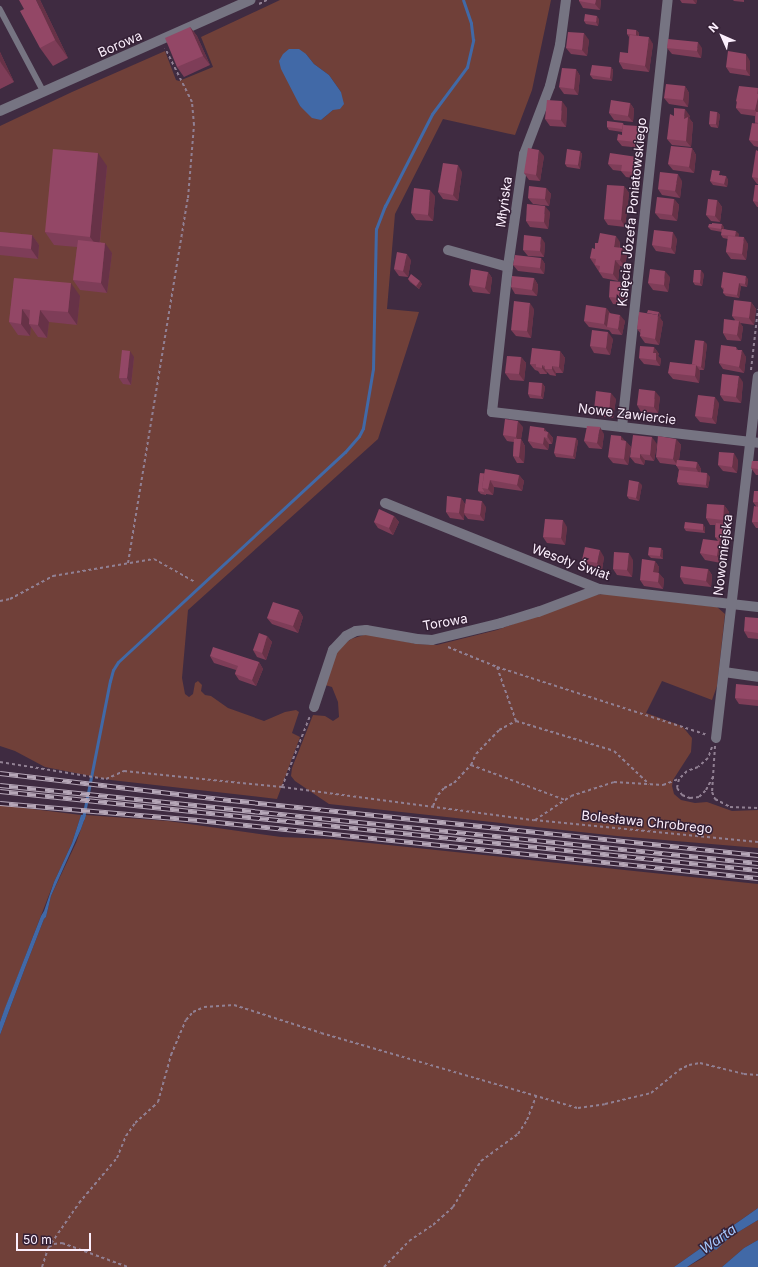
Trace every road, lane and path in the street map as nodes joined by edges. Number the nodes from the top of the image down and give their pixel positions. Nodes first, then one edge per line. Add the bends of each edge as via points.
1 (250, 0) edge
2 (566, 0) edge
3 (668, 0) edge
4 (235, 3) edge
5 (0, 10) edge
6 (165, 47) edge
7 (44, 92) junction
8 (0, 111) edge
9 (448, 250) dead end
10 (508, 267) junction
11 (758, 376) edge
12 (492, 412) joint
13 (622, 427) junction
14 (754, 442) edge
15 (385, 503) dead end
16 (128, 563) junction
17 (194, 582) dead end
18 (600, 589) junction
19 (0, 601) edge
20 (730, 604) junction
21 (758, 607) edge
22 (432, 640) junction
23 (497, 667) junction
24 (724, 672) junction
25 (758, 677) edge
26 (314, 707) joint
27 (516, 721) junction
28 (716, 738) junction
29 (0, 762) edge
30 (471, 765) junction
31 (713, 777) junction
32 (679, 779) junction
33 (649, 784) junction
34 (282, 787) junction
35 (565, 800) junction
36 (433, 807) junction
37 (758, 808) edge
38 (534, 820) junction
39 (758, 842) edge
40 (758, 1075) edge
41 (536, 1096) junction
42 (48, 1248) junction
43 (42, 1267) edge
44 (128, 1267) edge
45 (384, 1267) edge

1 - 4 street, Borowa
2 - 10 street, Młyńska via 560,45 550,86 524,154
3 - 13 street, Księcia Józefa Poniatowskiego
4 - 7 street, Borowa
5 - 7 lane
6 - 16 path via 192,102 194,125 188,198
7 - 8 street, Borowa
9 - 10 street
10 - 12 street, Młyńska
11 - 14 street, Nowomiejska
12 - 13 street, Nowe Zawiercie
13 - 14 street, Nowe Zawiercie
14 - 20 street, Nowomiejska
15 - 18 street, Wesoły Świat
16 - 17 path via 154,559
16 - 19 path via 53,576 10,599
18 - 20 street, Wesoły Świat
18 - 22 street, Torowa via 531,614
20 - 21 street, Wesoły Świat
20 - 24 street, Nowomiejska
22 - 23 path
22 - 26 street, Torowa via 366,630 346,636 333,650
23 - 27 path
23 - 28 path
24 - 25 street
24 - 28 street, Nowomiejska
26 - 34 path
27 - 30 path via 499,730 476,754
27 - 33 path via 614,751
28 - 31 path
28 - 32 path via 708,758
29 - 34 path, Bolesława Chrobrego via 106,779 124,771
30 - 35 path
30 - 36 path via 454,783 444,788
31 - 32 path via 706,790 699,796 690,798 682,795 677,788
31 - 37 path via 712,792 721,804
32 - 33 path via 663,785
33 - 35 path via 614,782
34 - 36 path, Bolesława Chrobrego
35 - 38 path
36 - 38 path, Bolesława Chrobrego
38 - 39 path, Bolesława Chrobrego
40 - 41 path via 700,1063 679,1070 666,1083 650,1093 606,1104 578,1108
41 - 42 path via 321,1034 234,1005 204,1007 193,1012 186,1020 171,1055 158,1102 135,1123 126,1136 117,1158 79,1203
41 - 45 path via 527,1120 518,1134 481,1161 453,1207 433,1225 409,1241
42 - 43 path
42 - 44 path via 54,1244 62,1244

